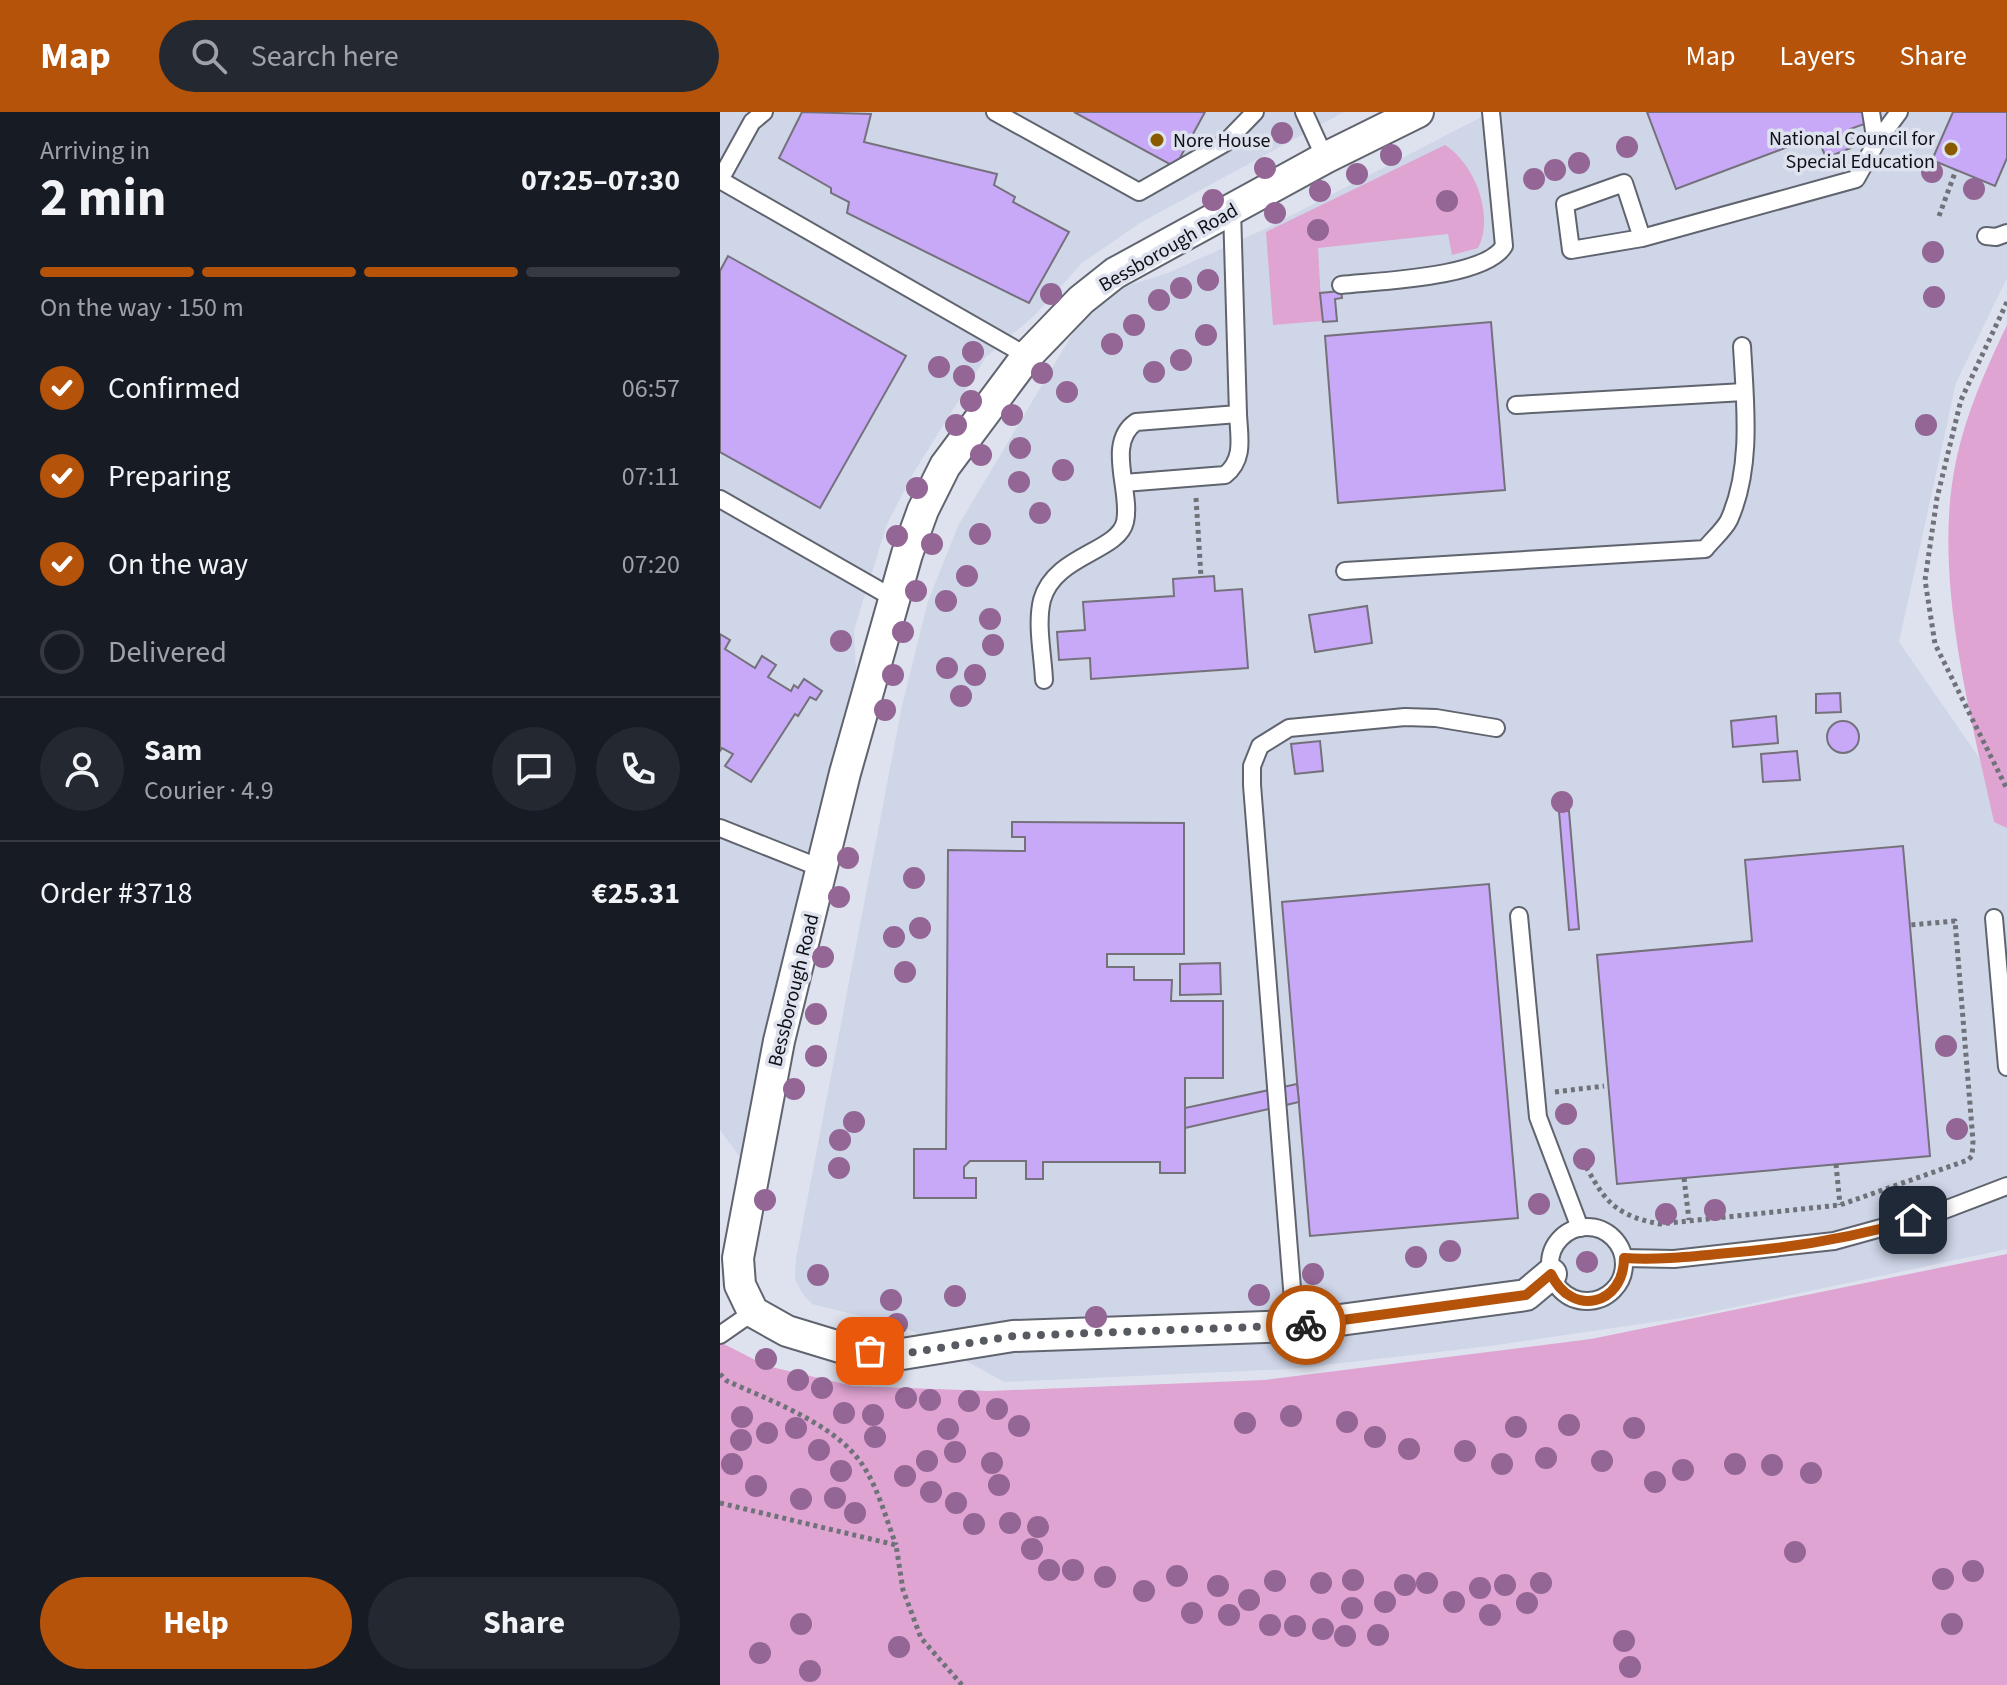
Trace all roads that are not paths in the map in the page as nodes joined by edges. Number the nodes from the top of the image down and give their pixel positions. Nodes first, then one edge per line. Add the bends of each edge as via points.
1 (764, 112) edge
2 (995, 112) edge
3 (1255, 112) edge
4 (1304, 112) edge
5 (1418, 112) edge
6 (1491, 112) edge
7 (1871, 112) edge
8 (1899, 112) edge
9 (1876, 143) junction
10 (1325, 158) junction
11 (720, 180) edge
12 (1232, 209) junction
13 (2007, 233) edge
14 (1986, 236) dead end
15 (1642, 238) junction
16 (1341, 285) dead end
17 (1742, 346) dead end
18 (1027, 356) junction
19 (1744, 392) junction
20 (1516, 405) dead end
21 (1238, 414) junction
22 (1124, 483) junction
23 (720, 499) edge
24 (1345, 571) dead end
25 (893, 598) junction
26 (1044, 680) dead end
27 (1496, 728) dead end
28 (720, 828) edge
29 (823, 869) junction
30 (1519, 916) dead end
31 (1994, 918) dead end
32 (2007, 1067) edge
33 (2007, 1186) edge
34 (1580, 1228) junction
35 (1624, 1258) junction
36 (1551, 1274) junction
37 (753, 1312) junction
38 (1295, 1326) junction
39 (720, 1335) edge

1 - 11 lane via 752,122
2 - 3 lane via 1139,192 1225,143
4 - 10 lane
5 - 10 street, Bessborough Road
6 - 16 lane via 1504,246 1499,254 1458,272
7 - 9 lane
8 - 9 lane
9 - 15 lane via 1856,179
10 - 12 street, Bessborough Road
11 - 18 lane
12 - 18 street, Bessborough Road via 1115,273
12 - 21 lane
13 - 14 lane
15 - 15 lane via 1571,250 1565,204 1624,183
17 - 19 lane
18 - 25 street, Bessborough Road via 945,466 914,531
19 - 20 lane
19 - 24 lane via 1741,477 1728,522 1705,549
21 - 22 lane via 1240,454 1225,475
21 - 22 lane via 1136,422 1121,446
22 - 26 lane via 1125,522 1120,530 1057,573 1043,599
23 - 25 lane
25 - 29 street, Bessborough Road
27 - 38 lane via 1405,717 1306,725 1273,737 1254,757 1252,785
28 - 29 lane
29 - 37 street, Bessborough Road via 779,1041 738,1258 740,1285
30 - 34 lane via 1538,1117
31 - 32 lane
33 - 35 lane via 1939,1212 1834,1241 1674,1259
34 - 35 lane via 1603,1230
34 - 36 lane via 1559,1240
35 - 36 lane via 1621,1282 1602,1298 1577,1300 1557,1286
36 - 38 street via 1526,1295
37 - 38 street via 787,1331 829,1344 896,1355 1013,1336
37 - 39 lane

